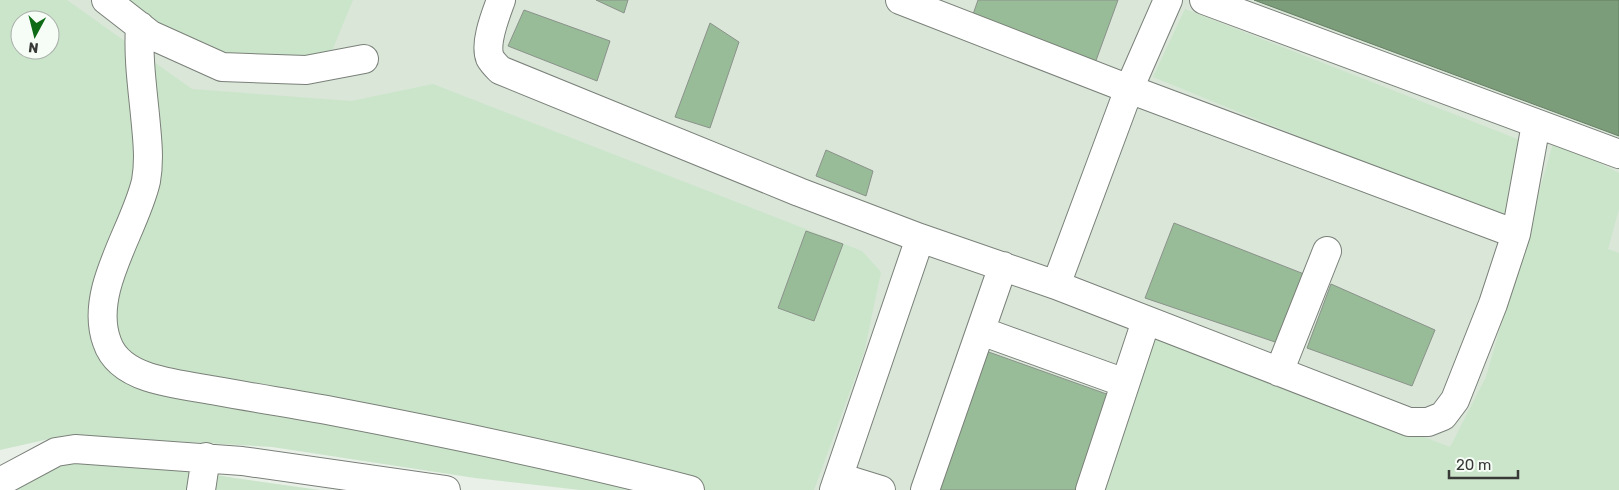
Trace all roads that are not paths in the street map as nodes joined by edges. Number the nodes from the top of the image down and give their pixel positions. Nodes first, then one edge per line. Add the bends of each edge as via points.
1 (106, 0) edge
2 (502, 0) edge
3 (900, 0) edge
4 (1168, 0) edge
5 (1204, 0) edge
6 (140, 26) junction
7 (364, 59) dead end
8 (1129, 89) junction
9 (1536, 124) junction
10 (1619, 154) edge
11 (1516, 234) junction
12 (920, 238) junction
13 (1327, 251) dead end
14 (1002, 266) junction
15 (1056, 285) junction
16 (1146, 321) junction
17 (981, 331) junction
18 (1279, 372) junction
19 (1125, 383) junction
20 (206, 457) junction
21 (0, 482) edge
22 (836, 484) edge
23 (201, 490) edge
24 (446, 490) edge
25 (690, 490) edge
26 (881, 490) edge
27 (925, 490) edge
28 (1090, 490) edge

1 - 6 lane
2 - 12 lane via 491,28 490,43 490,58 500,70
3 - 8 lane
4 - 8 lane
5 - 9 lane
6 - 7 lane via 151,35 222,66 306,70
6 - 25 lane via 139,55 148,143 146,179 113,268 102,315 108,345 126,367 174,384 331,411 608,468
8 - 11 lane
8 - 15 lane
9 - 10 lane
9 - 11 lane
11 - 18 lane via 1456,400 1442,416 1428,422 1409,422
12 - 14 lane
12 - 22 lane
13 - 18 lane
14 - 15 lane
14 - 17 lane
15 - 16 lane
16 - 18 lane
16 - 19 lane
17 - 19 lane
17 - 27 lane
19 - 28 lane
20 - 21 lane via 75,449 56,452
20 - 23 lane
20 - 24 lane
22 - 26 lane

